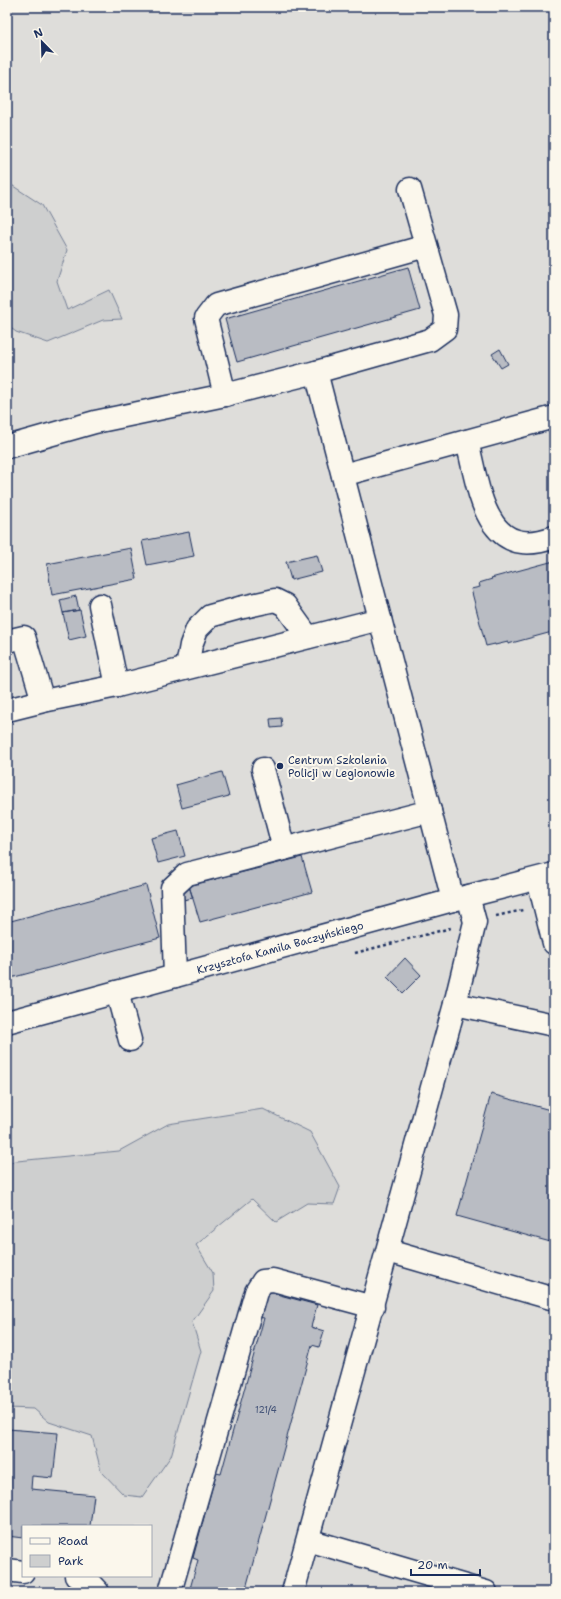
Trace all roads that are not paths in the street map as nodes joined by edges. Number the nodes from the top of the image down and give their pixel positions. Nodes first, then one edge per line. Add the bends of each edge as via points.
1 (410, 189) dead end
2 (426, 246) junction
3 (316, 372) junction
4 (225, 395) junction
5 (554, 417) edge
6 (467, 441) junction
7 (7, 447) edge
8 (344, 475) junction
9 (554, 537) edge
10 (100, 605) dead end
11 (380, 619) junction
12 (308, 637) junction
13 (7, 641) edge
14 (187, 667) junction
15 (117, 686) junction
16 (43, 701) junction
17 (7, 710) edge
18 (263, 769) dead end
19 (430, 811) junction
20 (284, 849) junction
21 (546, 876) edge
22 (460, 898) junction
23 (554, 943) edge
24 (175, 976) junction
25 (117, 992) junction
26 (455, 1004) junction
27 (7, 1022) edge
28 (554, 1025) edge
29 (130, 1040) dead end
30 (388, 1251) junction
31 (554, 1299) edge
32 (373, 1307) junction
33 (308, 1540) junction
34 (7, 1570) edge
35 (22, 1572) edge
36 (84, 1577) edge
37 (98, 1592) edge
38 (170, 1592) edge
39 (293, 1592) edge
40 (486, 1592) edge

1 - 2 lane
2 - 3 lane via 446,315 445,329 430,340
2 - 4 lane via 216,305 206,318
3 - 4 lane
3 - 8 lane
4 - 7 lane via 94,422
5 - 6 lane
6 - 8 lane
6 - 9 lane via 484,508 494,526 505,536 525,543 540,542
8 - 11 lane
10 - 15 lane
11 - 12 lane
11 - 19 lane
12 - 14 lane
12 - 14 lane via 285,605 274,600 239,608 210,616 197,629
13 - 16 lane via 24,637
14 - 15 lane
15 - 16 lane
16 - 17 lane
18 - 20 lane
19 - 20 lane
19 - 22 lane
20 - 24 lane via 187,874 172,888
21 - 22 lane, Krzysztofa Kamila Baczyńskiego
21 - 23 lane
22 - 24 lane, Krzysztofa Kamila Baczyńskiego
22 - 26 lane via 475,922
24 - 25 lane, Krzysztofa Kamila Baczyńskiego
25 - 27 lane, Krzysztofa Kamila Baczyńskiego
25 - 29 lane
26 - 28 lane
26 - 30 lane
30 - 31 lane
30 - 32 lane
32 - 33 lane
32 - 38 lane via 274,1280 263,1281 256,1292
33 - 39 lane
33 - 40 lane
34 - 35 lane
36 - 37 lane

